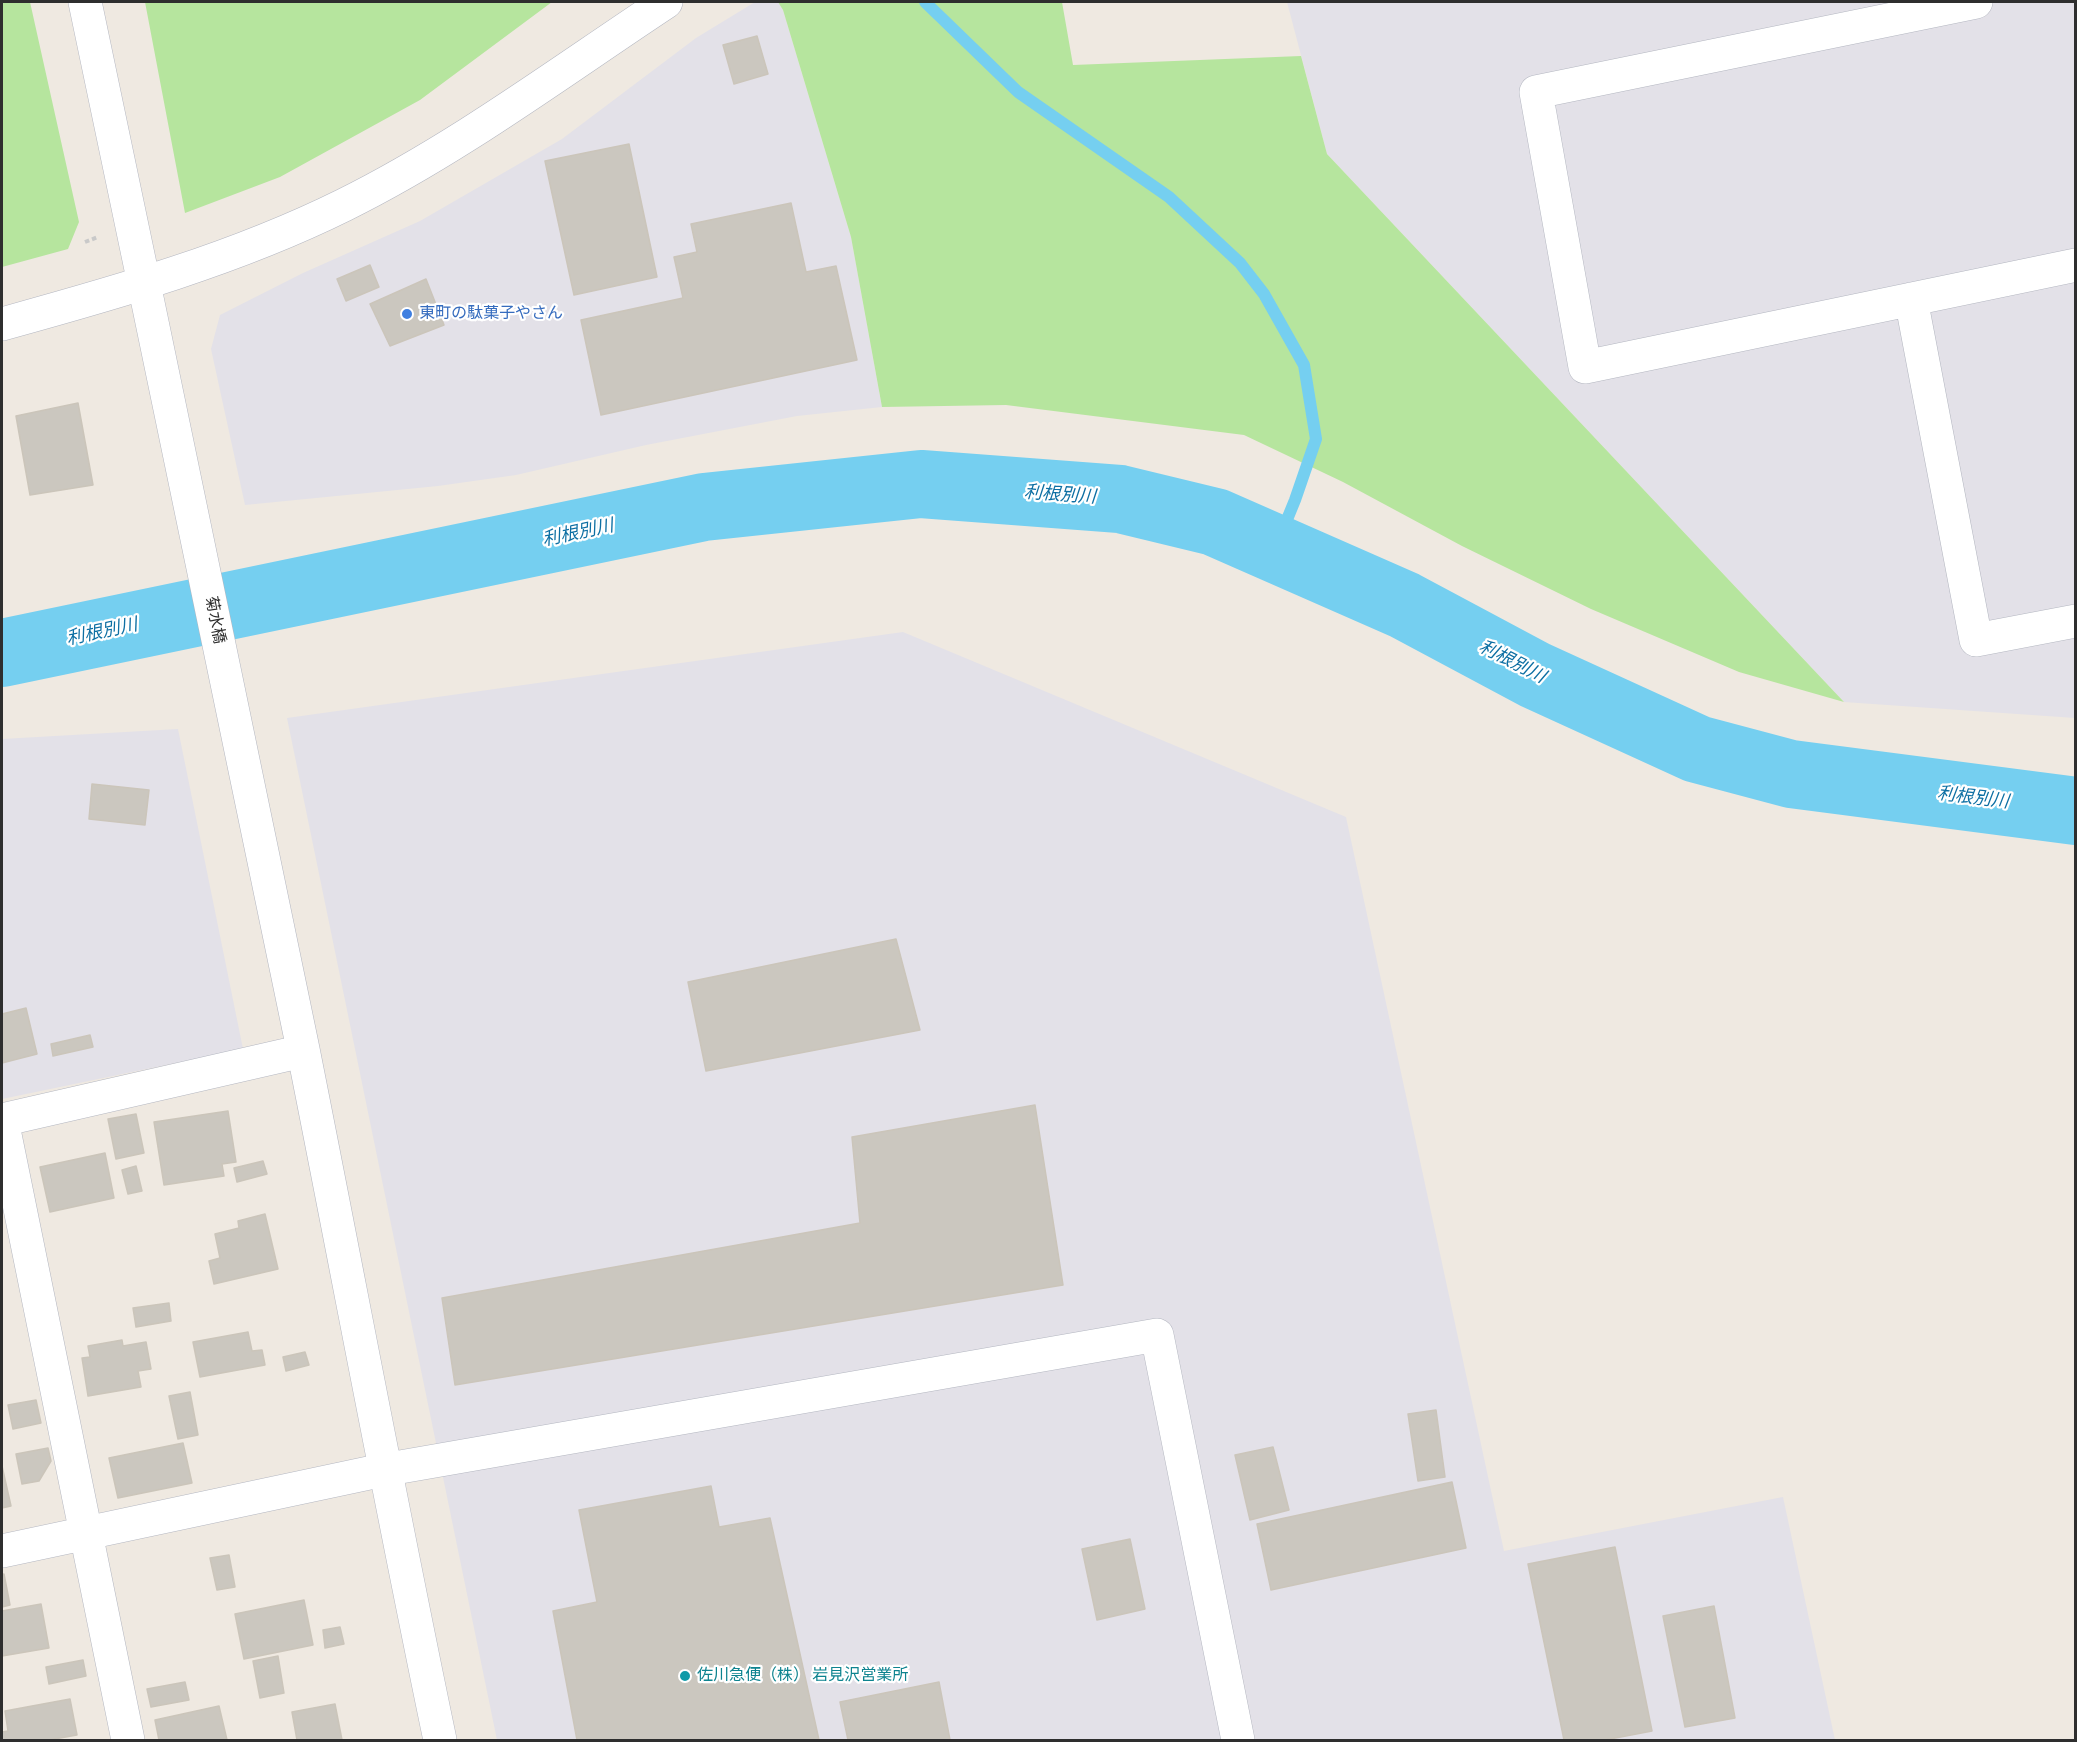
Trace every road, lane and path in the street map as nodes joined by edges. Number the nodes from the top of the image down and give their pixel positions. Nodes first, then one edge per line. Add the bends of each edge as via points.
1 (86, 2) edge
2 (666, 2) edge
3 (1976, 2) edge
4 (2076, 265) edge
5 (145, 285) junction
6 (1911, 299) junction
7 (2, 324) edge
8 (2076, 621) edge
9 (303, 1051) junction
10 (2, 1120) edge
11 (383, 1470) junction
12 (86, 1533) junction
13 (2, 1551) edge
14 (128, 1740) edge
15 (440, 1740) edge
16 (1238, 1740) edge

1 - 5 street, 菊水橋
2 - 5 street via 414,168 333,210
3 - 6 street via 1536,92 1585,367
4 - 6 street
5 - 7 street
5 - 9 street, 菊水橋
6 - 8 street via 1976,640
9 - 10 street
9 - 11 street, 菊水橋
10 - 12 street
11 - 12 street
11 - 15 street, 菊水橋
11 - 16 street via 1157,1335
12 - 13 street
12 - 14 street

